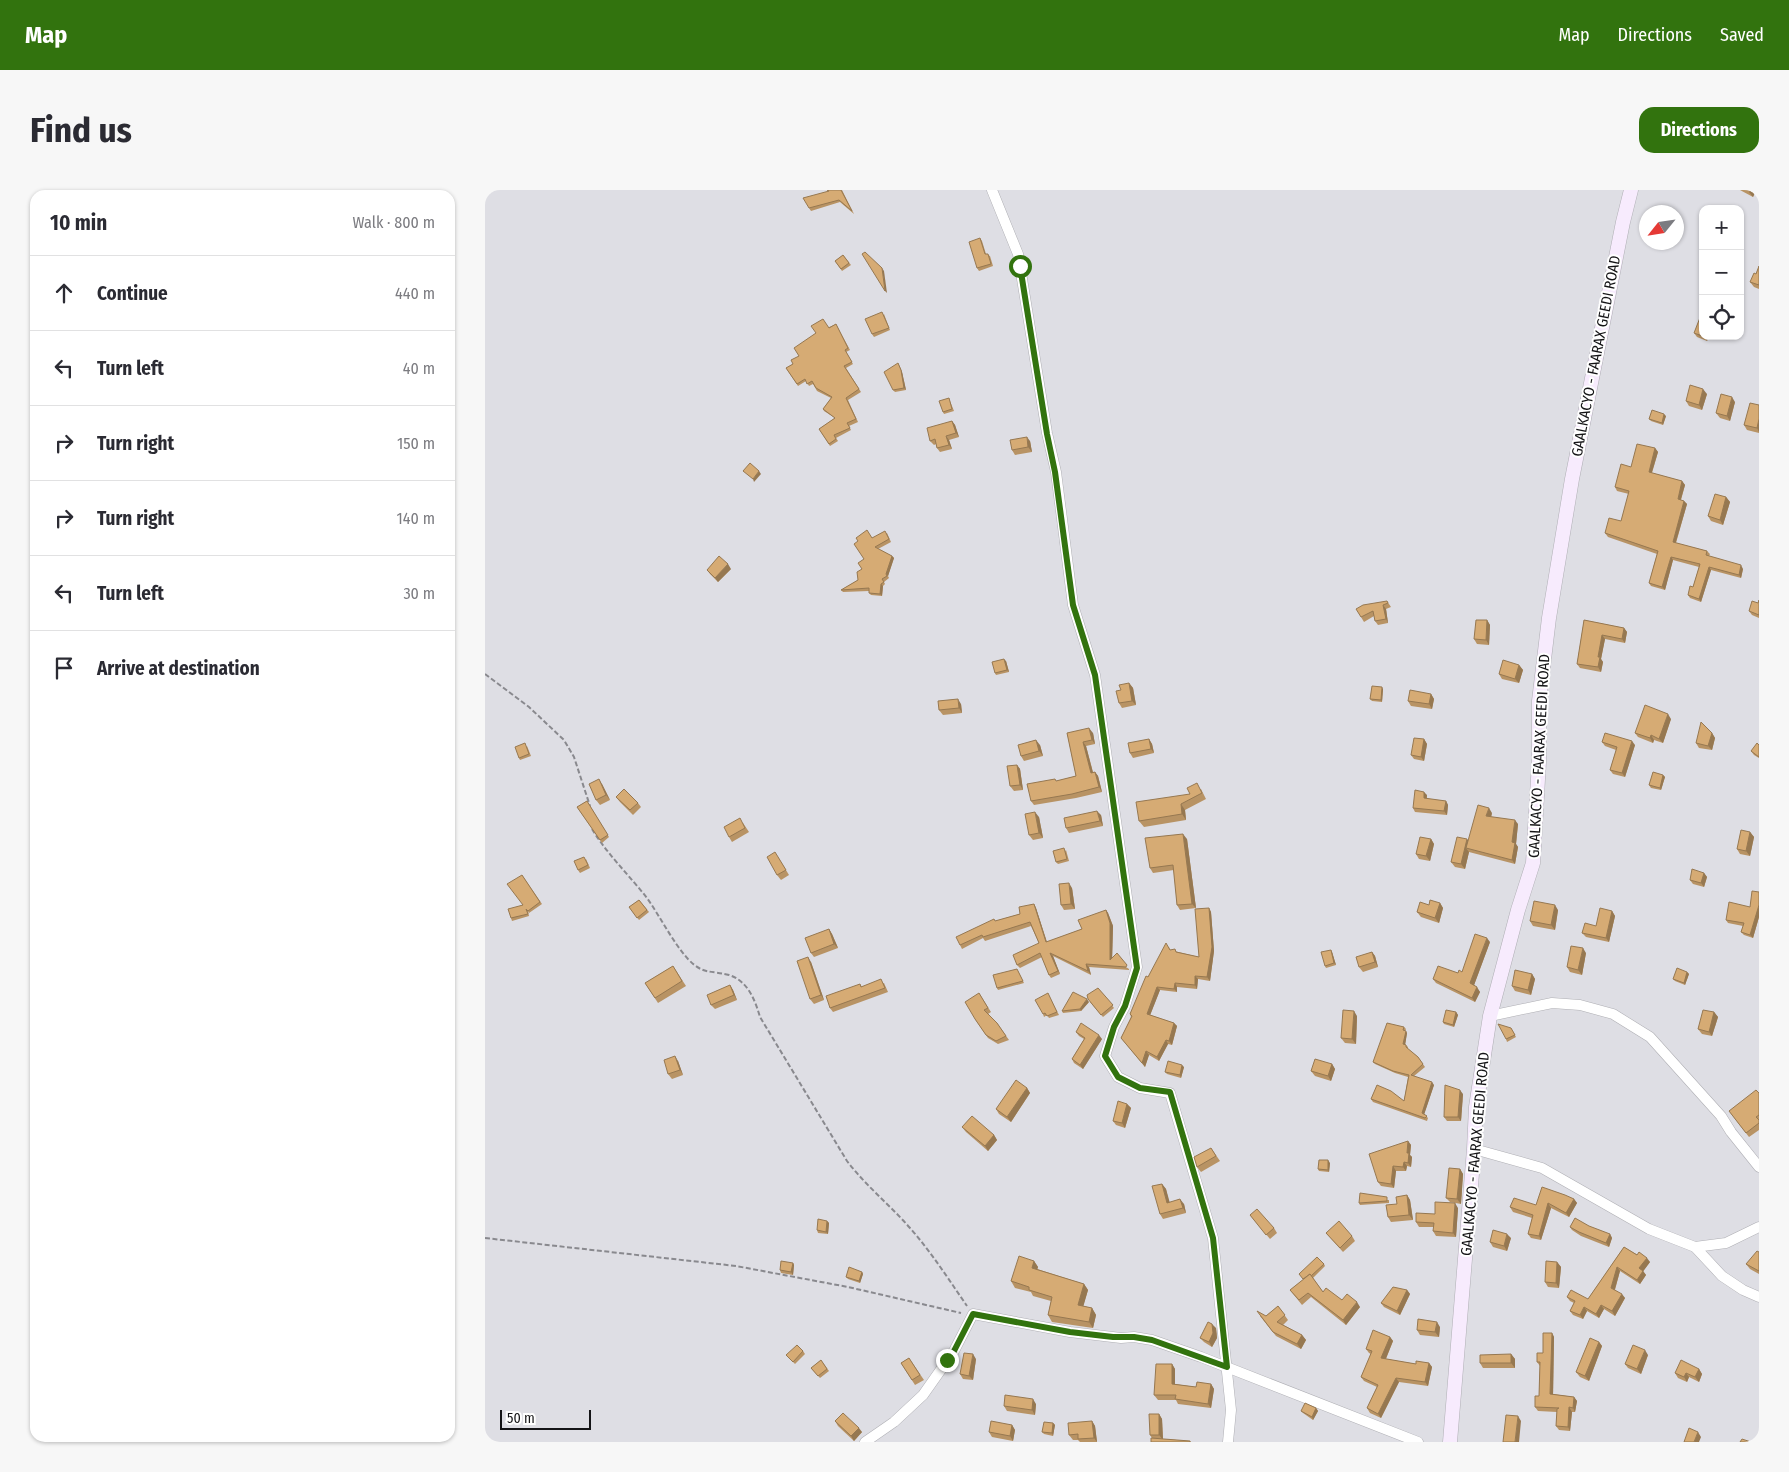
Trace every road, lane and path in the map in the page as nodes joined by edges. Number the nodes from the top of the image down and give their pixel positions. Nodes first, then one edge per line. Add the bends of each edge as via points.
1 (992, 190) edge
2 (1631, 190) edge
3 (485, 674) edge
4 (591, 809) edge
5 (592, 822) edge
6 (1490, 1016) junction
7 (1474, 1149) junction
8 (1759, 1168) edge
9 (1759, 1227) edge
10 (485, 1238) edge
11 (1695, 1247) junction
12 (1759, 1296) edge
13 (973, 1314) junction
14 (1227, 1367) junction
15 (865, 1442) edge
16 (1228, 1442) edge
17 (1418, 1442) edge
18 (1450, 1442) edge

1 - 14 street via 1018,254 1055,472 1073,605 1095,675 1137,968 1105,1056 1118,1077 1140,1088 1170,1092 1213,1238
2 - 6 main road, GAALKACYO - FAARAX GEEDI ROAD via 1572,479 1549,618 1539,701 1533,864
3 - 4 path via 529,707 564,740 574,757
5 - 13 path via 592,829 647,899 687,958 701,971 731,976 746,986 760,1017 847,1161 934,1257
6 - 7 main road, GAALKACYO - FAARAX GEEDI ROAD via 1476,1107
6 - 8 street via 1552,1003 1613,1014 1650,1038 1721,1116
7 - 11 street via 1541,1168 1649,1229
7 - 18 main road, GAALKACYO - FAARAX GEEDI ROAD
9 - 11 street via 1726,1243
10 - 13 path via 736,1266
11 - 12 street via 1722,1276
13 - 14 street via 1070,1332 1143,1338
13 - 15 street via 954,1351 923,1395 894,1422
14 - 16 street via 1231,1410
14 - 17 street

